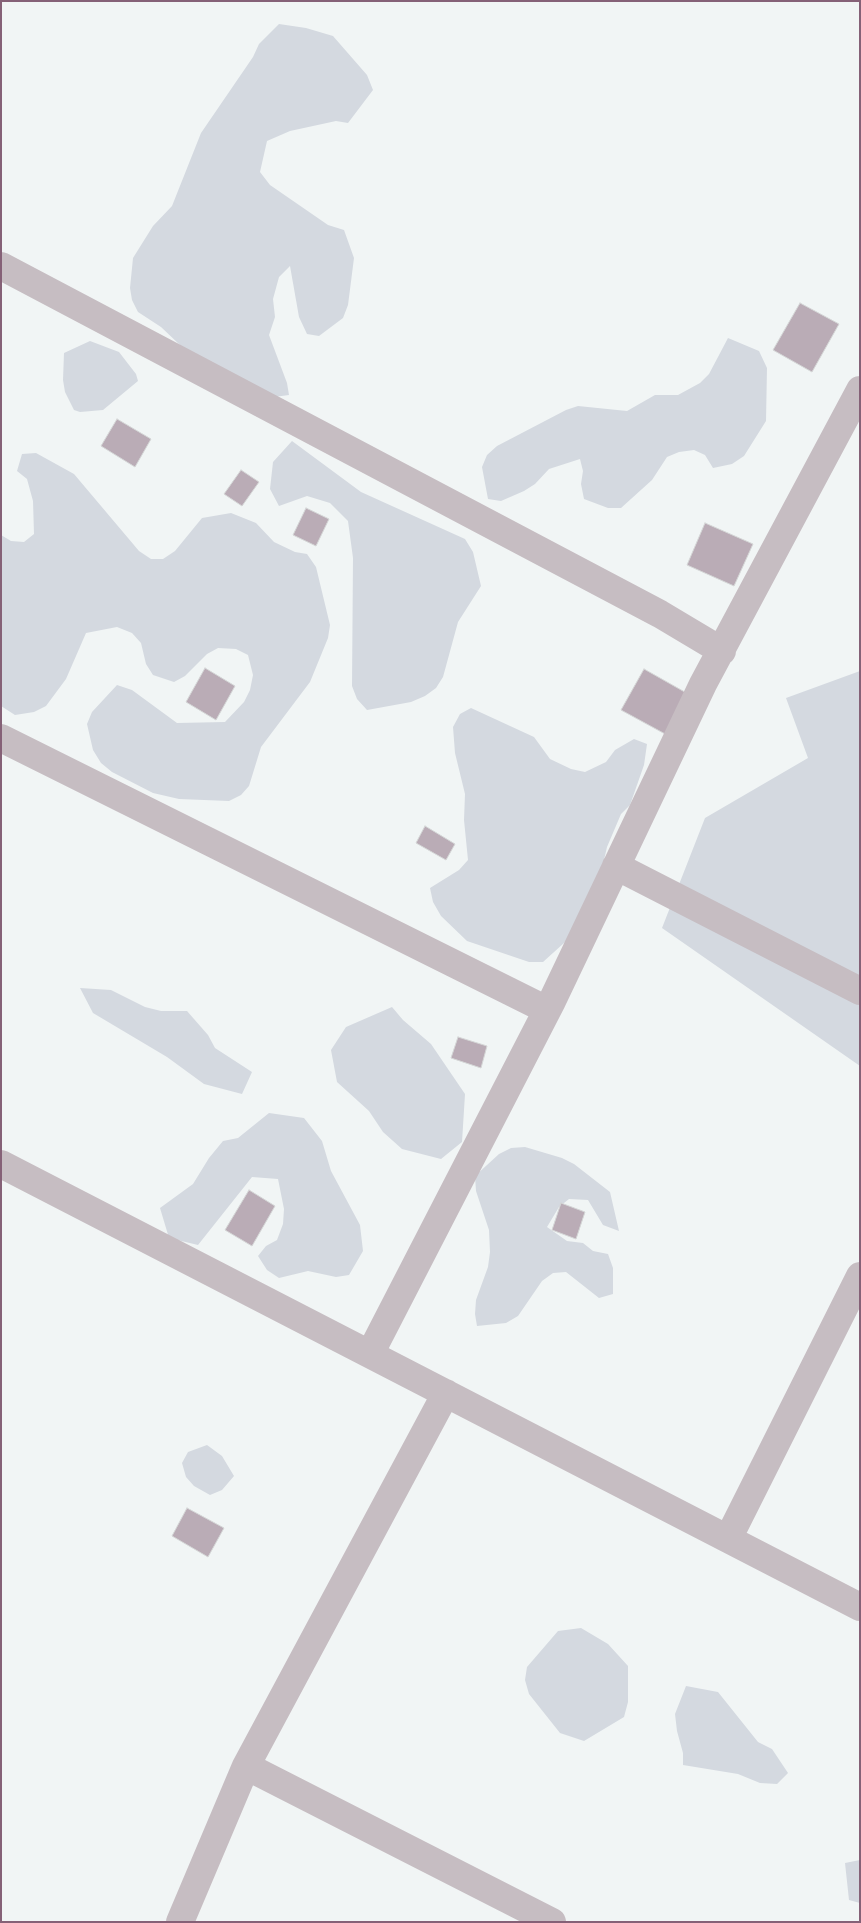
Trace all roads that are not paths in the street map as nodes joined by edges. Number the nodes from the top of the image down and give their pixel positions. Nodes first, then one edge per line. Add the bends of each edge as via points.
1 (1, 266) edge
2 (860, 390) edge
3 (722, 651) junction
4 (1, 738) edge
5 (616, 866) junction
6 (860, 991) edge
7 (547, 1010) junction
8 (1, 1164) edge
9 (860, 1276) edge
10 (370, 1354) junction
11 (446, 1393) junction
12 (728, 1539) junction
13 (860, 1607) edge
14 (246, 1766) junction
15 (180, 1922) edge
16 (552, 1922) edge

1 - 3 street via 660,614
2 - 3 street
3 - 5 street via 702,684
4 - 7 street
5 - 6 street
5 - 7 street
7 - 10 street
8 - 10 street
9 - 12 street
10 - 11 street
11 - 12 street
11 - 14 street
12 - 13 street
14 - 15 street
14 - 16 street

